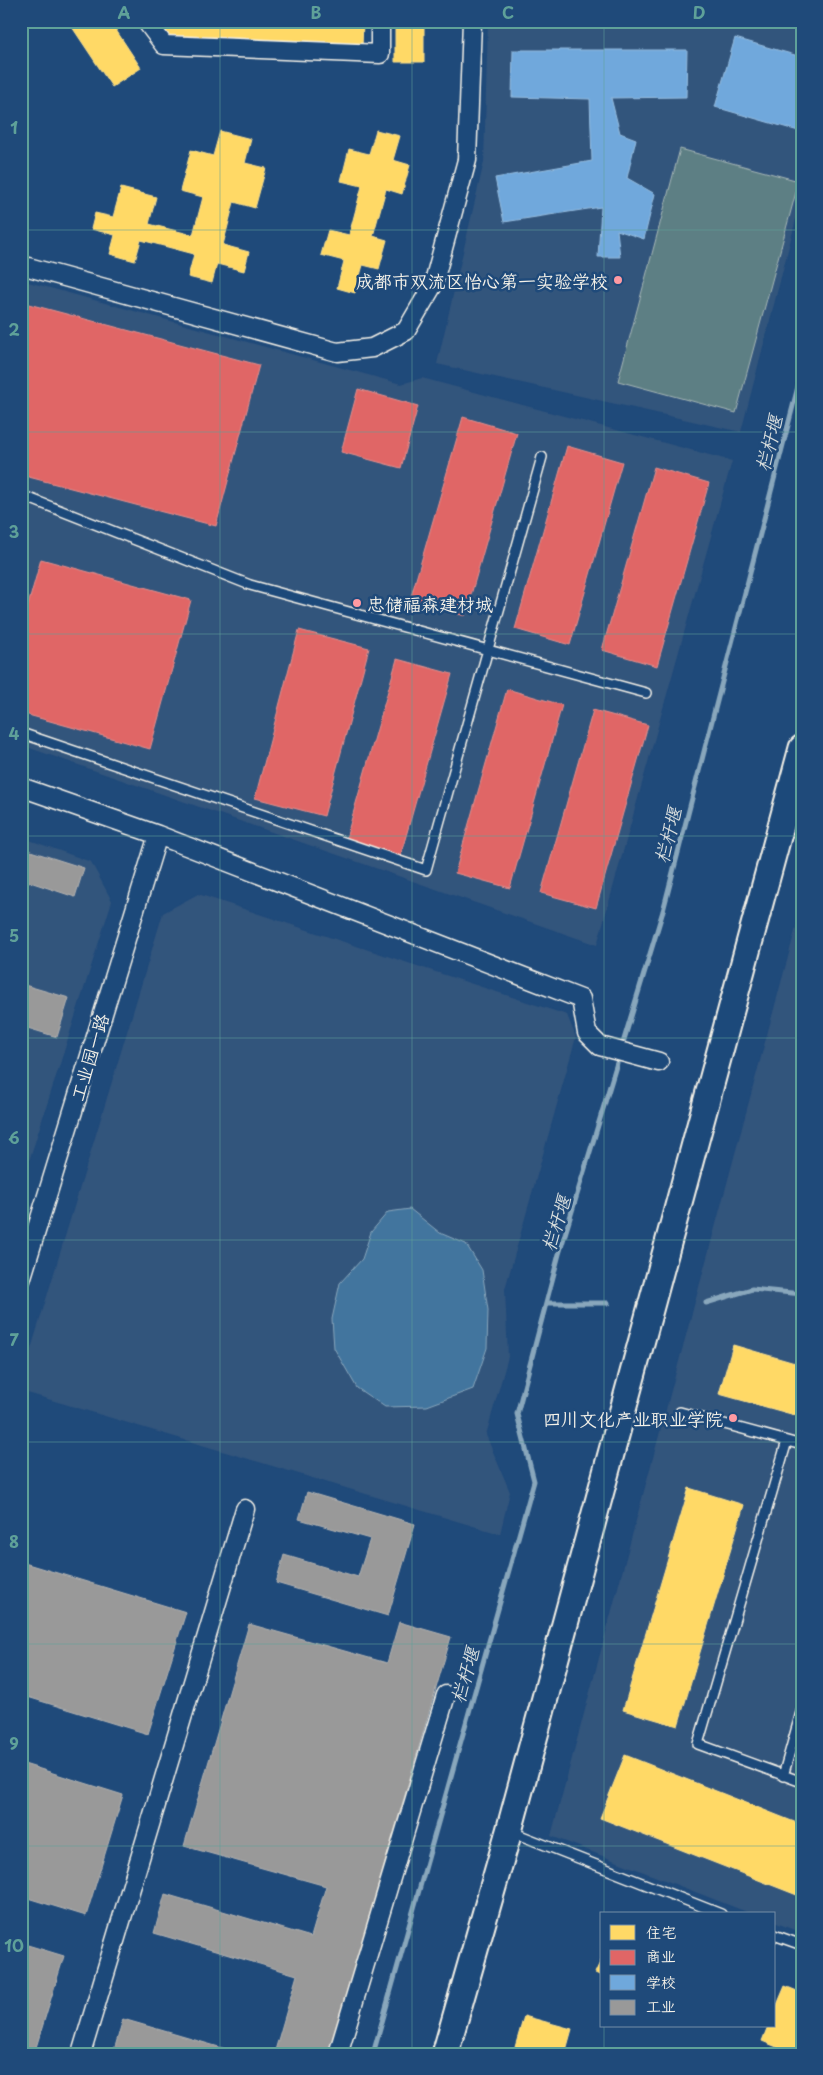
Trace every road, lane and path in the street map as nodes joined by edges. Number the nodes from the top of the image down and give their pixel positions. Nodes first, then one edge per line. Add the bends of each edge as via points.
1 (146, 21) edge
2 (380, 21) edge
3 (472, 21) edge
4 (21, 265) edge
5 (542, 457) dead end
6 (21, 495) edge
7 (488, 649) junction
8 (646, 693) dead end
9 (21, 732) edge
10 (802, 748) edge
11 (21, 787) edge
12 (158, 834) junction
13 (659, 1062) dead end
14 (21, 1280) edge
15 (680, 1412) dead end
16 (787, 1441) junction
17 (802, 1445) edge
18 (245, 1509) dead end
19 (446, 1695) dead end
20 (802, 1708) edge
21 (783, 1776) junction
22 (802, 1782) edge
23 (509, 1831) junction
24 (716, 1912) edge
25 (776, 1935) edge
26 (802, 1945) edge
27 (81, 2054) edge
28 (338, 2054) edge
29 (445, 2054) edge

1 - 2 street via 164,45 380,54
3 - 4 street via 467,160 433,285 406,331 372,348 337,352
5 - 7 lane
6 - 7 lane via 250,585
7 - 8 lane
7 - 9 lane via 426,870
10 - 23 street
11 - 12 street
12 - 13 street via 581,999 587,1033 600,1046
12 - 14 street, 工业园一路
15 - 16 lane
16 - 17 lane
16 - 21 lane via 698,1744
18 - 27 street
19 - 28 street
20 - 21 lane
21 - 22 lane
23 - 24 lane
23 - 29 street
25 - 26 lane

